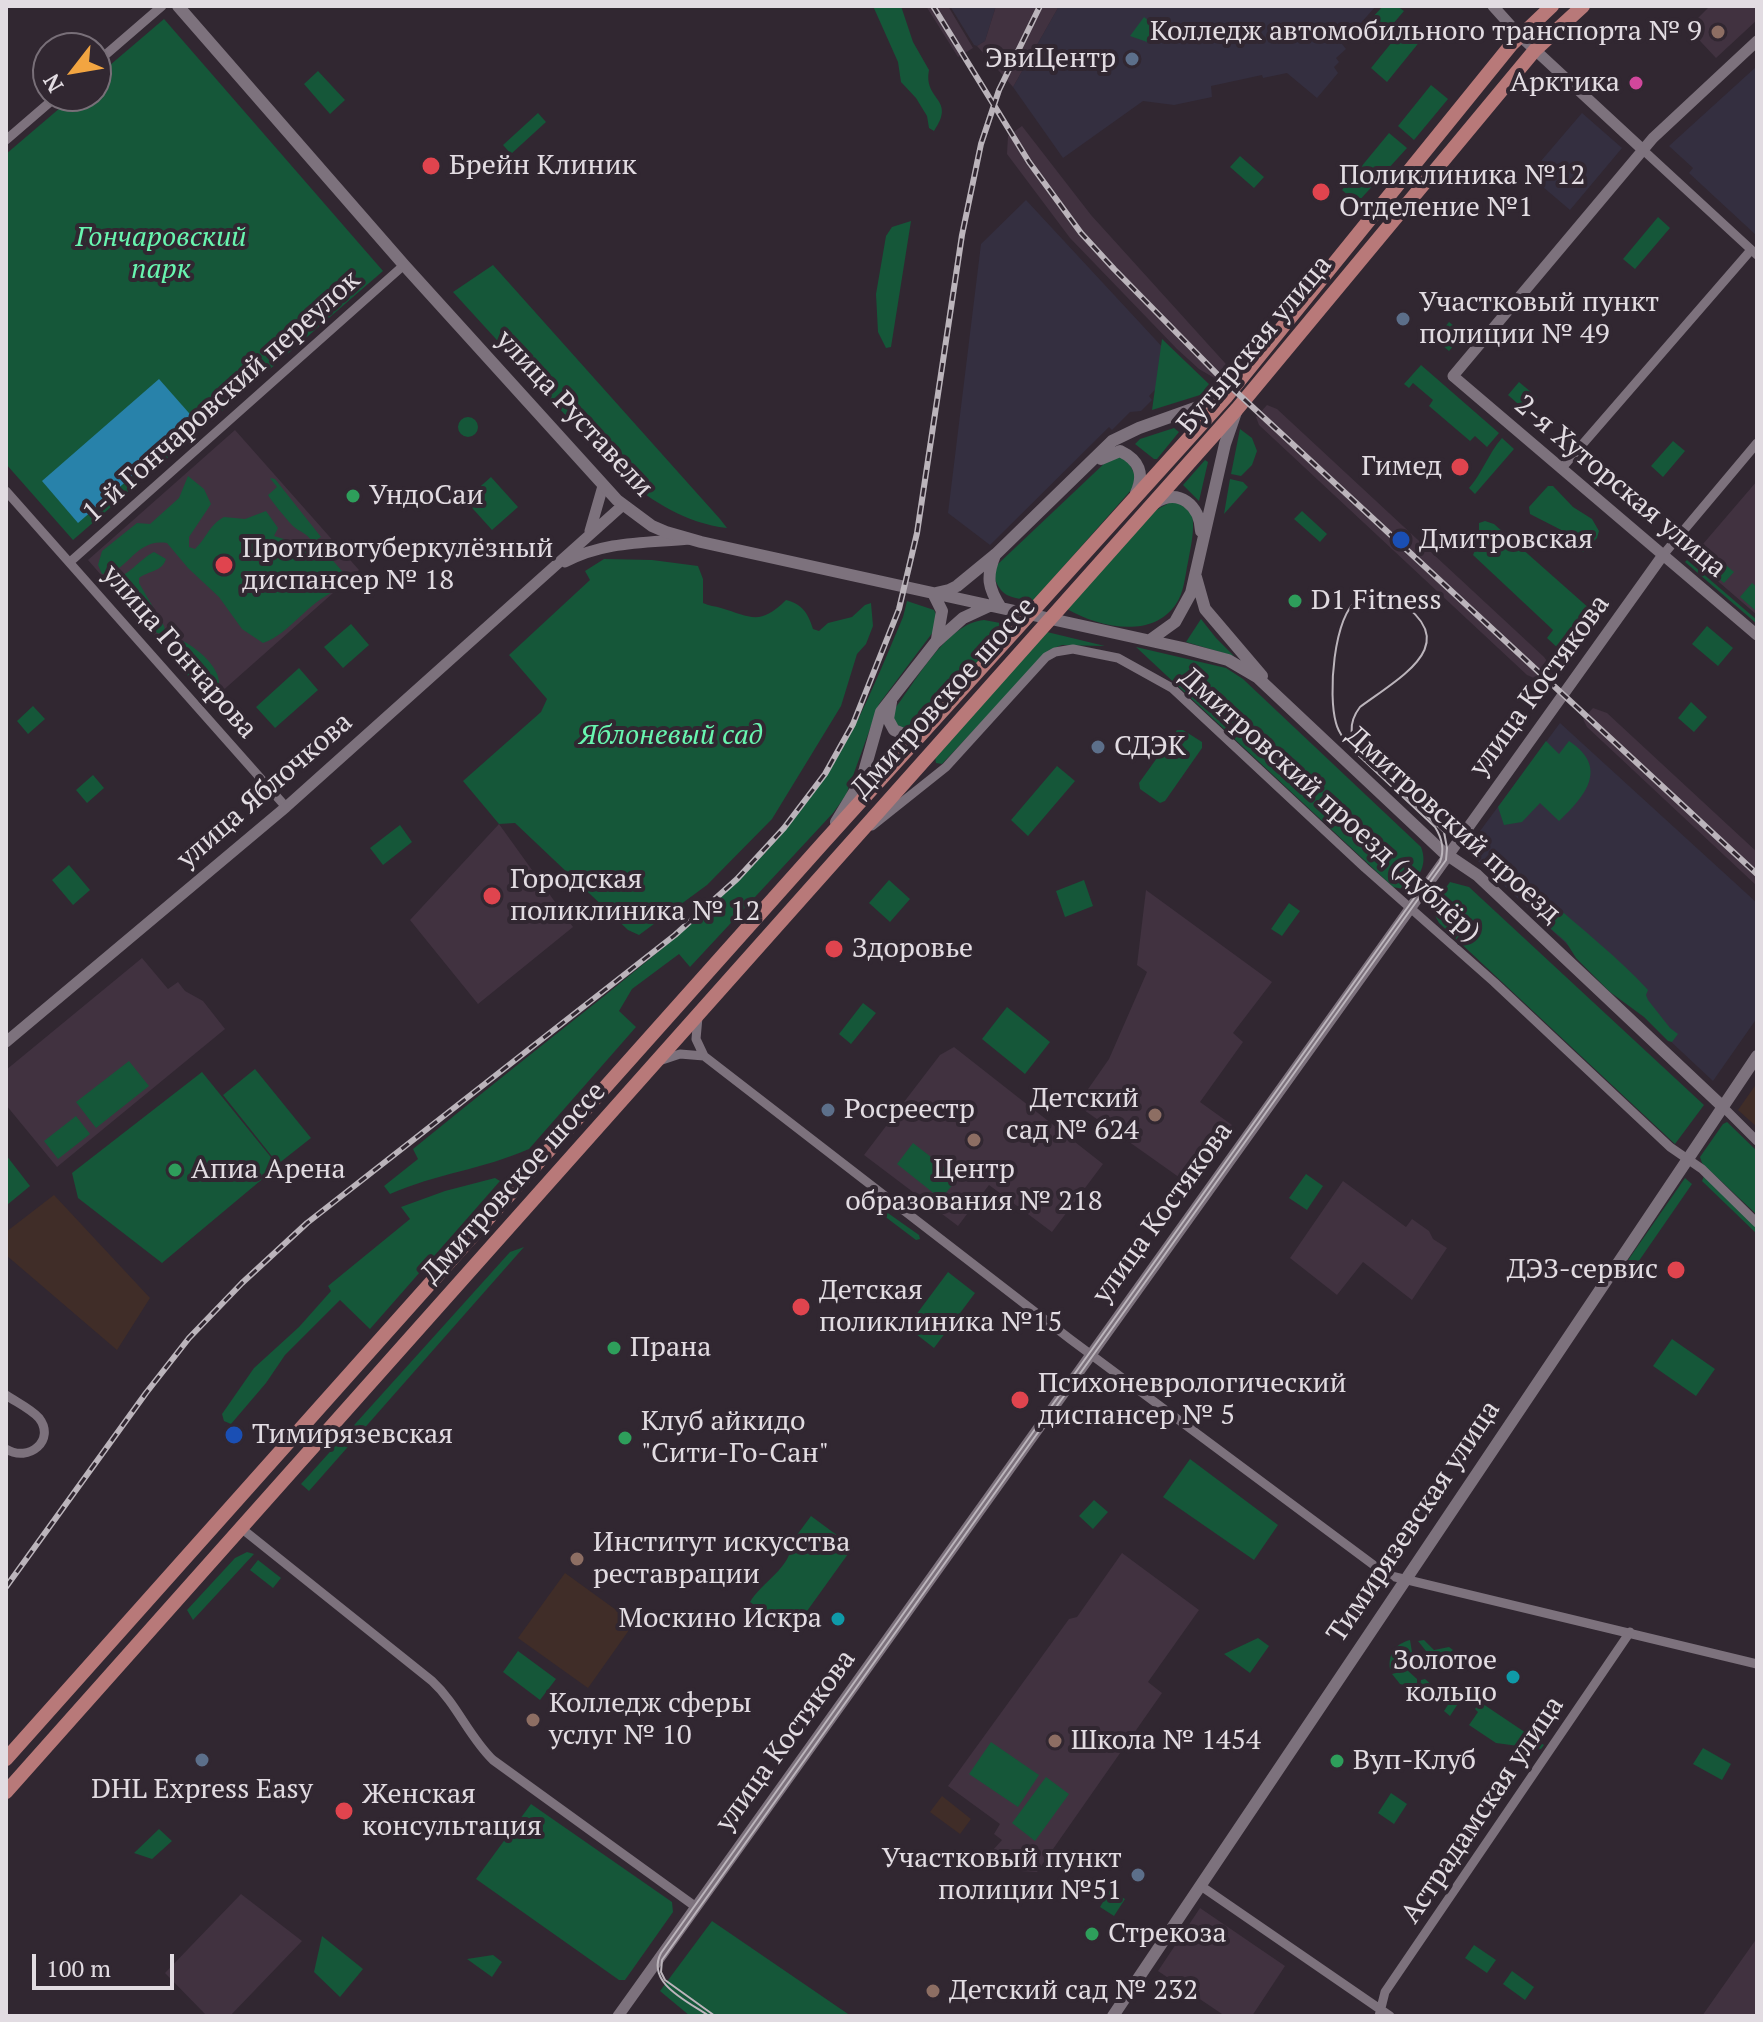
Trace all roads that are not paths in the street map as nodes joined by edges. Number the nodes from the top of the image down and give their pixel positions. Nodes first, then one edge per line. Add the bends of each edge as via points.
1 (162, 6) edge
2 (178, 6) edge
3 (1493, 6) edge
4 (1552, 6) edge
5 (1583, 6) edge
6 (1520, 36) junction
7 (1757, 41) edge
8 (112, 49) edge
9 (1535, 50) junction
10 (1491, 70) junction
11 (1508, 84) junction
12 (38, 112) edge
13 (6, 140) edge
14 (1642, 149) junction
15 (1754, 253) edge
16 (404, 265) junction
17 (1226, 397) junction
18 (1237, 409) junction
19 (1757, 443) edge
20 (1561, 469) junction
21 (1085, 470) junction
22 (603, 486) junction
23 (7, 495) edge
24 (1134, 498) junction
25 (623, 505) junction
26 (1149, 507) junction
27 (588, 535) junction
28 (689, 539) junction
29 (1201, 547) junction
30 (996, 554) junction
31 (1663, 555) junction
32 (70, 562) junction
33 (551, 570) junction
34 (1196, 575) junction
35 (930, 592) junction
36 (1040, 604) joint
37 (1059, 607) joint
38 (1001, 608) junction
39 (1074, 624) joint
40 (1757, 635) edge
41 (1150, 640) junction
42 (935, 643) junction
43 (1276, 695) junction
44 (892, 699) junction
45 (941, 714) junction
46 (286, 807) junction
47 (854, 839) junction
48 (823, 843) junction
49 (1448, 855) junction
50 (1411, 908) junction
51 (699, 1015) junction
52 (650, 1037) junction
53 (6, 1042) edge
54 (704, 1056) junction
55 (1757, 1056) edge
56 (662, 1057) junction
57 (1723, 1107) junction
58 (1757, 1141) edge
59 (1688, 1159) junction
60 (1757, 1223) edge
61 (1091, 1355) junction
62 (6, 1395) edge
63 (6, 1449) edge
64 (241, 1528) junction
65 (1404, 1580) junction
66 (1630, 1632) junction
67 (1757, 1664) edge
68 (6, 1759) edge
69 (6, 1792) edge
70 (1201, 1886) junction
71 (696, 1907) junction
72 (1380, 2013) edge
73 (618, 2016) edge
74 (1113, 2016) edge
75 (1390, 2016) edge

1 - 8 street
2 - 16 main road, улица Руставели
3 - 6 street
4 - 6 main road, Бутырская улица
5 - 9 main road, Бутырская улица
6 - 9 street
6 - 10 main road, Бутырская улица
7 - 14 street
9 - 11 main road, Бутырская улица
9 - 14 street
10 - 11 street via 1508,70
10 - 17 main road, Бутырская улица
11 - 18 main road, Бутырская улица
12 - 13 street
14 - 15 street
14 - 20 street, 2-я Хуторская улица via 1453,376
15 - 20 street
16 - 22 main road, улица Руставели
16 - 32 street, 1-й Гончаровский переулок
17 - 21 main road via 1125,433
17 - 24 main road, Бутырская улица
18 - 26 main road, Бутырская улица
18 - 29 main road
19 - 31 street
20 - 31 street, 2-я Хуторская улица
21 - 24 main road via 1112,452 1132,457 1141,479
21 - 30 main road
22 - 25 main road, улица Руставели
22 - 27 street
23 - 32 street, улица Гончарова
24 - 36 main road, Бутырская улица
25 - 27 street
25 - 28 main road, улица Руставели via 652,526
26 - 29 main road via 1165,496 1189,502 1200,520
26 - 37 main road, Бутырская улица
27 - 33 street
28 - 33 street via 614,544
28 - 35 main road, улица Руставели
29 - 34 main road
30 - 35 main road via 957,586
30 - 38 main road via 988,583
31 - 40 street, 2-я Хуторская улица
31 - 49 street, улица Костякова
32 - 46 street, улица Гончарова
33 - 46 street, улица Яблочкова
34 - 41 main road via 1181,614
34 - 43 main road via 1205,609
35 - 38 main road, улица Руставели
35 - 42 main road via 943,616
36 - 45 main road, Дмитровское шоссе
37 - 47 main road, Дмитровское шоссе
38 - 39 main road, улица Руставели
38 - 42 main road via 963,618
39 - 41 main road, Дмитровский проезд
41 - 43 main road, Дмитровский проезд via 1236,663
42 - 44 main road
43 - 49 main road, Дмитровский проезд
44 - 45 main road via 888,719 899,733 912,735
44 - 48 main road via 877,722 862,779
45 - 48 main road, Дмитровское шоссе
46 - 53 street, улица Яблочкова
47 - 50 street, Дмитровский проезд (дублёр) via 946,767 1038,664 1055,652 1073,649 1118,658 1172,688
47 - 51 main road, Дмитровское шоссе
48 - 52 main road, Дмитровское шоссе
49 - 50 street, улица Костякова
49 - 57 main road, Дмитровский проезд via 1489,886
50 - 59 street, Дмитровский проезд (дублёр)
50 - 61 street, улица Костякова
51 - 54 street via 696,1039
51 - 56 main road, Дмитровское шоссе
52 - 56 street via 665,1036 669,1045
52 - 68 main road, Дмитровское шоссе
54 - 56 street
54 - 61 street
55 - 57 main road, Тимирязевская улица
56 - 64 main road, Дмитровское шоссе
57 - 58 street, Дмитровский проезд
57 - 59 main road, Тимирязевская улица
59 - 60 street, Дмитровский проезд (дублёр)
59 - 65 main road, Тимирязевская улица
61 - 65 street via 1383,1572
61 - 71 street, улица Костякова
62 - 63 street via 39,1418 43,1434 30,1452
64 - 69 main road, Дмитровское шоссе
64 - 71 street via 432,1681 493,1760
65 - 66 street
65 - 70 main road, Тимирязевская улица
66 - 67 street
66 - 72 street, Астрадамская улица via 1385,1992
70 - 72 street
70 - 74 main road, Тимирязевская улица
71 - 73 street, улица Костякова
72 - 75 street

